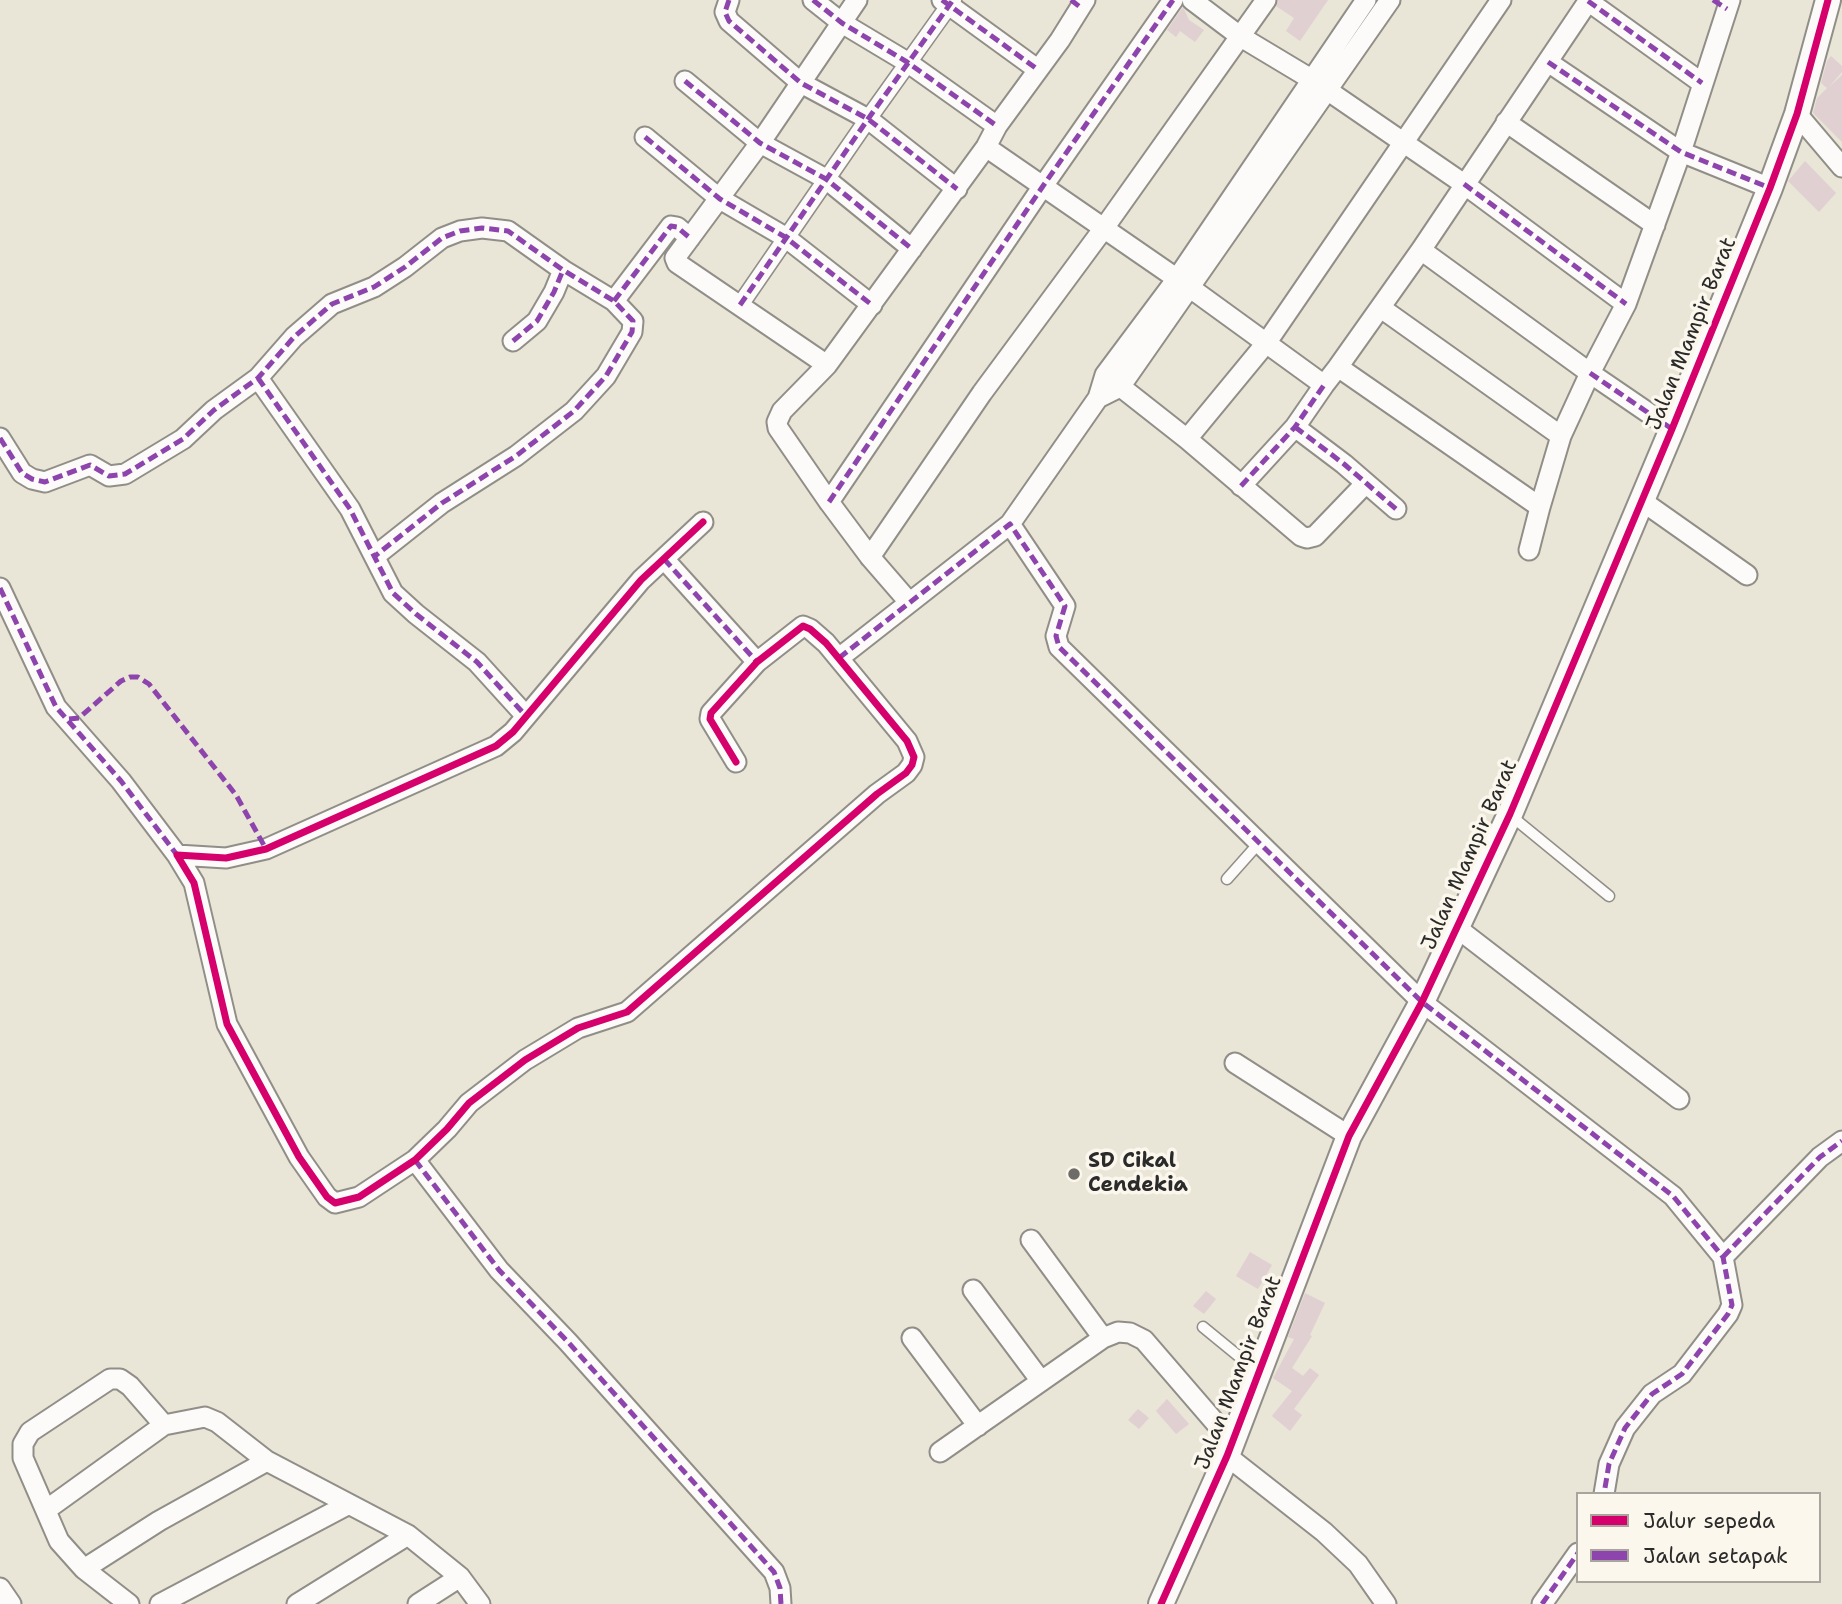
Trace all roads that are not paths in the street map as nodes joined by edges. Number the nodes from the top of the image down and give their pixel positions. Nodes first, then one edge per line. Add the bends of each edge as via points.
1 (729, 0) edge
2 (813, 0) edge
3 (858, 0) edge
4 (1173, 0) edge
5 (1192, 0) edge
6 (1266, 0) edge
7 (1366, 0) edge
8 (1390, 0) edge
9 (1501, 0) edge
10 (1828, 0) edge
11 (1589, 1) edge
12 (948, 2) edge
13 (1079, 2) edge
14 (1723, 3) edge
15 (842, 23) junction
16 (1241, 37) junction
17 (908, 62) junction
18 (1548, 62) junction
19 (1037, 69) junction
20 (1311, 79) junction
21 (685, 81) dead end
22 (801, 83) junction
23 (1702, 83) junction
24 (1327, 91) junction
25 (1797, 114) junction
26 (868, 119) junction
27 (1506, 122) junction
28 (997, 126) junction
29 (645, 136) dead end
30 (1404, 142) junction
31 (760, 143) junction
32 (986, 147) junction
33 (1681, 152) junction
34 (1842, 167) edge
35 (825, 179) junction
36 (1464, 184) junction
37 (1043, 186) junction
38 (1770, 188) junction
39 (957, 189) junction
40 (720, 200) junction
41 (1656, 225) junction
42 (1104, 228) junction
43 (785, 237) junction
44 (690, 238) junction
45 (912, 249) junction
46 (1421, 250) junction
47 (563, 270) junction
48 (1182, 284) junction
49 (614, 300) junction
50 (1626, 304) junction
51 (740, 305) junction
52 (872, 305) junction
53 (1381, 308) junction
54 (513, 341) dead end
55 (1267, 342) junction
56 (827, 365) junction
57 (1338, 367) junction
58 (1590, 373) junction
59 (257, 378) junction
60 (1113, 381) junction
61 (1324, 385) junction
62 (1295, 427) junction
63 (1672, 429) junction
64 (1561, 436) junction
65 (0, 438) edge
66 (1187, 439) junction
67 (1366, 483) junction
68 (1241, 486) junction
69 (1642, 501) junction
70 (829, 502) junction
71 (1540, 507) junction
72 (1396, 509) dead end
73 (703, 522) dead end
74 (1010, 524) junction
75 (1529, 550) dead end
76 (375, 556) junction
77 (870, 557) junction
78 (664, 559) junction
79 (1747, 575) dead end
80 (0, 588) edge
81 (909, 601) junction
82 (839, 658) junction
83 (757, 662) junction
84 (526, 716) junction
85 (736, 762) dead end
86 (1510, 814) junction
87 (1259, 843) junction
88 (177, 855) junction
89 (1227, 879) dead end
90 (1609, 896) dead end
91 (1457, 928) junction
92 (1422, 1002) junction
93 (1235, 1063) dead end
94 (1679, 1099) dead end
95 (1349, 1136) junction
96 (1842, 1141) edge
97 (415, 1160) junction
98 (1031, 1240) dead end
99 (1723, 1257) junction
100 (973, 1290) dead end
101 (1203, 1327) dead end
102 (912, 1338) dead end
103 (1103, 1338) junction
104 (1258, 1372) junction
105 (1041, 1381) junction
106 (164, 1425) junction
107 (978, 1426) junction
108 (1229, 1449) junction
109 (940, 1452) dead end
110 (267, 1461) junction
111 (1604, 1492) edge
112 (349, 1504) junction
113 (46, 1510) junction
114 (408, 1535) junction
115 (1576, 1556) edge
116 (83, 1569) junction
117 (460, 1577) junction
118 (0, 1587) edge
119 (11, 1604) edge
120 (129, 1604) edge
121 (160, 1604) edge
122 (297, 1604) edge
123 (418, 1604) edge
124 (480, 1604) edge
125 (781, 1604) edge
126 (1161, 1604) edge
127 (1386, 1604) edge
128 (1542, 1604) edge

1 - 22 street via 725,12 729,21
2 - 15 street
3 - 15 street
4 - 37 street
5 - 16 street
6 - 16 street
7 - 20 street
8 - 24 street
9 - 30 street
10 - 25 street, Jalan Mampir Barat
11 - 18 street
11 - 23 street
12 - 17 street
12 - 19 street
13 - 19 street via 1060,40
14 - 23 street
15 - 17 street
15 - 22 street
16 - 20 street
16 - 42 street
17 - 26 street
17 - 28 street
18 - 27 street
18 - 33 street
19 - 28 street
20 - 24 street
20 - 48 street
21 - 31 street
22 - 26 street
22 - 31 street
23 - 33 street
24 - 30 street
24 - 48 street
25 - 34 street
25 - 38 street, Jalan Mampir Barat
26 - 35 street
26 - 39 street
27 - 36 street
27 - 41 street
28 - 32 street
29 - 40 street
30 - 36 street
30 - 55 street
31 - 35 street
31 - 40 street
32 - 37 street
32 - 39 street
33 - 38 street
33 - 41 street
35 - 43 street
35 - 45 street
36 - 46 street
36 - 50 street
37 - 42 street
37 - 70 street
38 - 63 street, Jalan Mampir Barat
39 - 45 street
40 - 43 street
40 - 44 street
41 - 50 street
42 - 48 street
42 - 77 street via 982,393
43 - 51 street
43 - 52 street
44 - 49 street via 671,226
44 - 51 street via 676,255 677,263
45 - 52 street
46 - 53 street
46 - 58 street
47 - 49 street
47 - 54 street via 537,321
47 - 59 street via 508,232 460,231 442,238 374,287 332,304
48 - 55 street
48 - 60 street
49 - 76 street via 633,321 632,332 606,376 574,411
50 - 58 street
51 - 56 street
52 - 56 street
53 - 57 street
53 - 64 street
55 - 61 street
55 - 66 street
56 - 70 street via 777,422
57 - 61 street
57 - 71 street
58 - 63 street
58 - 64 street
59 - 65 street via 183,439 114,477 90,465 45,482 32,480 22,473
59 - 76 street via 350,509
60 - 66 street
60 - 74 street
61 - 62 street
62 - 67 street
62 - 68 street
63 - 69 street, Jalan Mampir Barat
64 - 71 street
66 - 68 street
67 - 68 street via 1315,536 1307,538
67 - 72 street
69 - 79 street
69 - 86 street, Jalan Mampir Barat
70 - 77 street
71 - 75 street
73 - 78 street
74 - 81 street
74 - 87 street via 1065,606 1056,636 1059,647
76 - 84 street via 393,593 477,662
77 - 81 street
78 - 83 street
78 - 84 street
80 - 88 street via 57,707
81 - 82 street
82 - 83 street via 803,626
82 - 97 street via 907,741 914,757 912,765 627,1012 578,1028 525,1060 469,1103
83 - 85 street via 711,713 710,719
84 - 88 street via 496,746 267,849 226,858
86 - 90 lane
86 - 91 street, Jalan Mampir Barat
87 - 89 lane
87 - 92 street
88 - 97 street via 194,883 227,1024 299,1157 327,1197 335,1203 359,1197
91 - 92 street, Jalan Mampir Barat
91 - 94 street
92 - 95 street, Jalan Mampir Barat
92 - 99 street via 1673,1196
93 - 95 street
95 - 104 street, Jalan Mampir Barat
96 - 99 street via 1820,1157
97 - 125 street via 499,1270 774,1572
98 - 103 street
99 - 111 street via 1731,1306 1728,1314 1682,1374 1652,1394 1625,1428 1609,1464
100 - 105 street
101 - 104 lane
102 - 107 street
103 - 105 street
103 - 108 street via 1118,1332 1144,1340
104 - 108 street, Jalan Mampir Barat
105 - 107 street
106 - 110 street via 212,1419
106 - 113 street
106 - 113 street via 120,1379 110,1380 30,1432 23,1444 23,1458
107 - 109 street
108 - 126 street, Jalan Mampir Barat
108 - 127 street via 1358,1564
110 - 112 street
110 - 116 street
112 - 114 street
112 - 121 street
113 - 116 street via 58,1541
114 - 117 street
114 - 122 street
115 - 128 street
116 - 120 street
117 - 123 street
117 - 124 street
118 - 119 street

